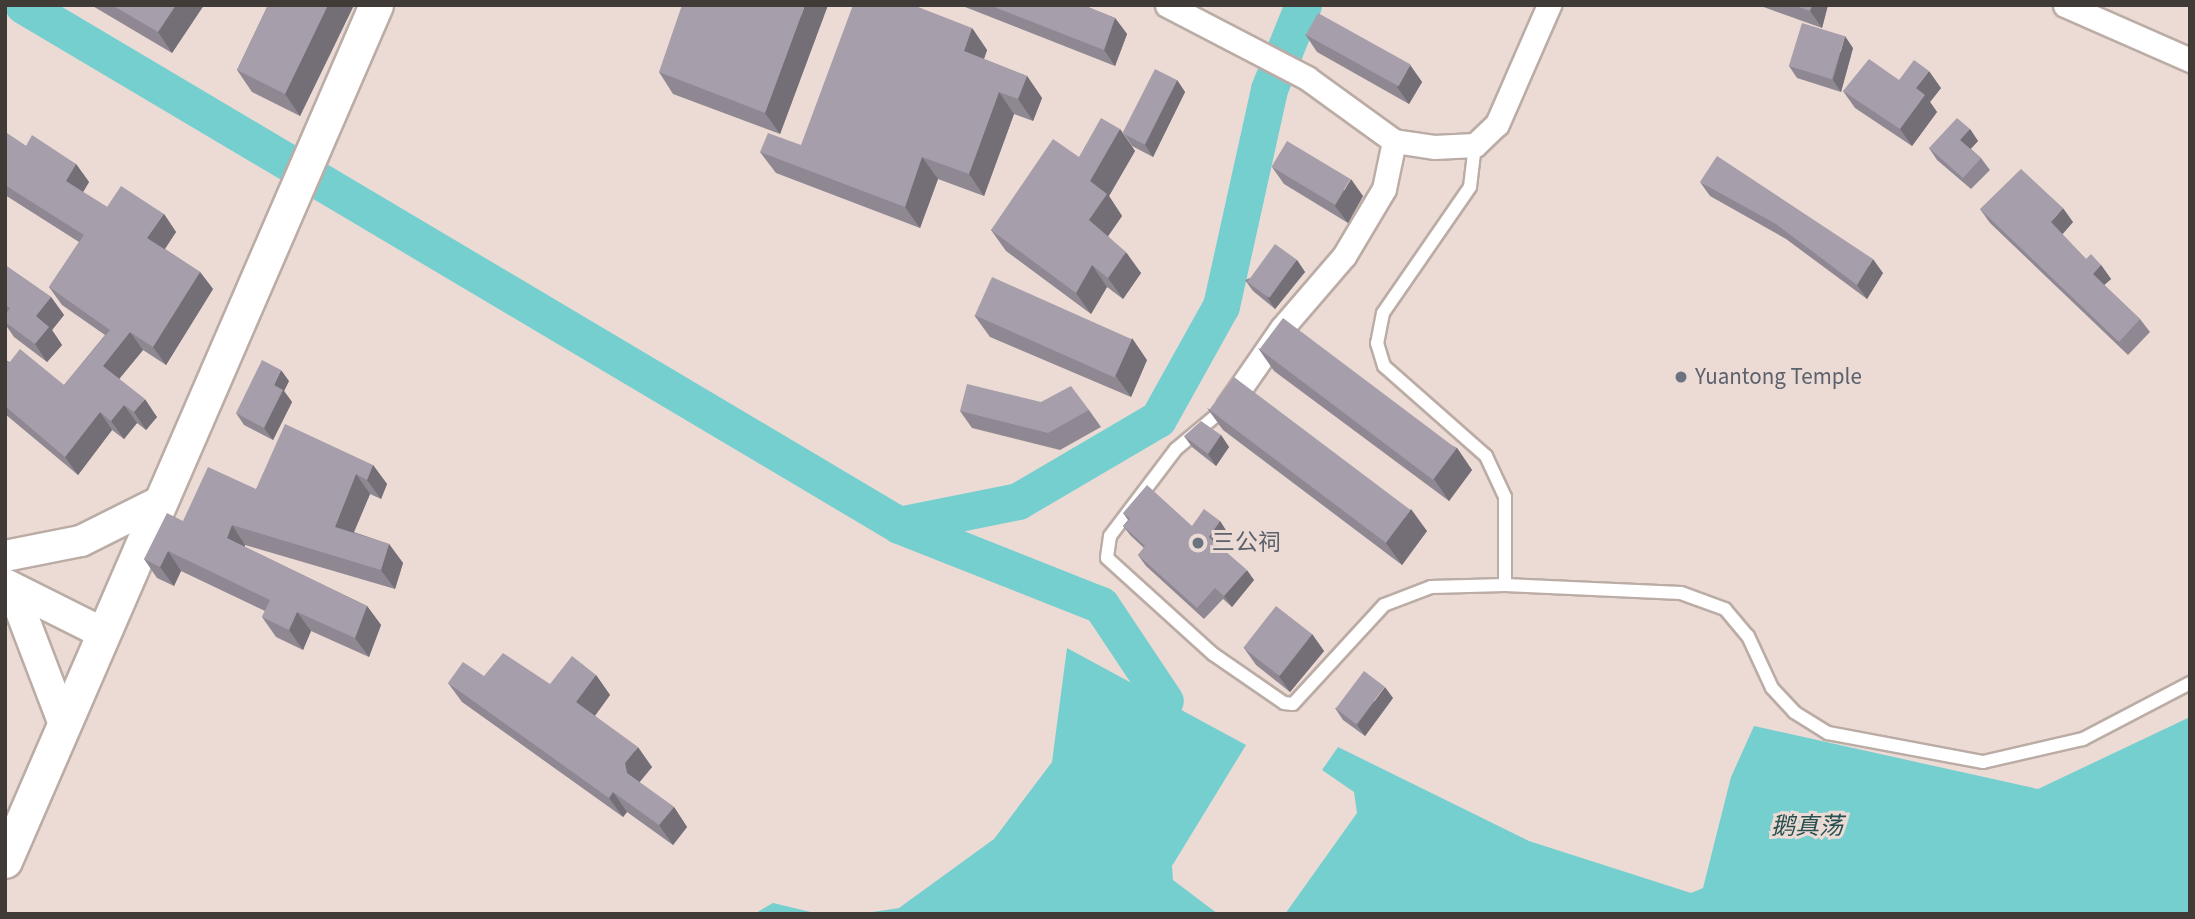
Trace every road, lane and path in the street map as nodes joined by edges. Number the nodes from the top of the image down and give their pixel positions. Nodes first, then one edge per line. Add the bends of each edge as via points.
1 (376, 5) edge
2 (1167, 5) edge
3 (1549, 5) edge
4 (2065, 5) edge
5 (2190, 60) edge
6 (1394, 141) junction
7 (1475, 145) junction
8 (1228, 405) joint
9 (159, 502) junction
10 (5, 556) edge
11 (1505, 585) junction
12 (8, 586) edge
13 (103, 634) junction
14 (2190, 683) edge
15 (64, 724) junction
16 (5, 862) edge

1 - 9 main road
2 - 6 street via 1307,78
3 - 7 street via 1514,94
4 - 5 street
6 - 7 street
6 - 8 street via 1384,190 1344,256 1282,328
7 - 11 lane via 1470,187 1383,313 1377,343 1384,366 1486,456 1506,497
8 - 11 lane via 1176,449 1110,536 1107,558 1213,654 1284,703 1293,704 1384,606 1432,587
9 - 10 street via 81,541
9 - 13 main road
11 - 14 lane via 1692,597 1725,609 1748,636 1772,688 1794,712 1828,733 1983,762 2083,739
12 - 13 street
12 - 15 street
13 - 15 main road
15 - 16 main road

